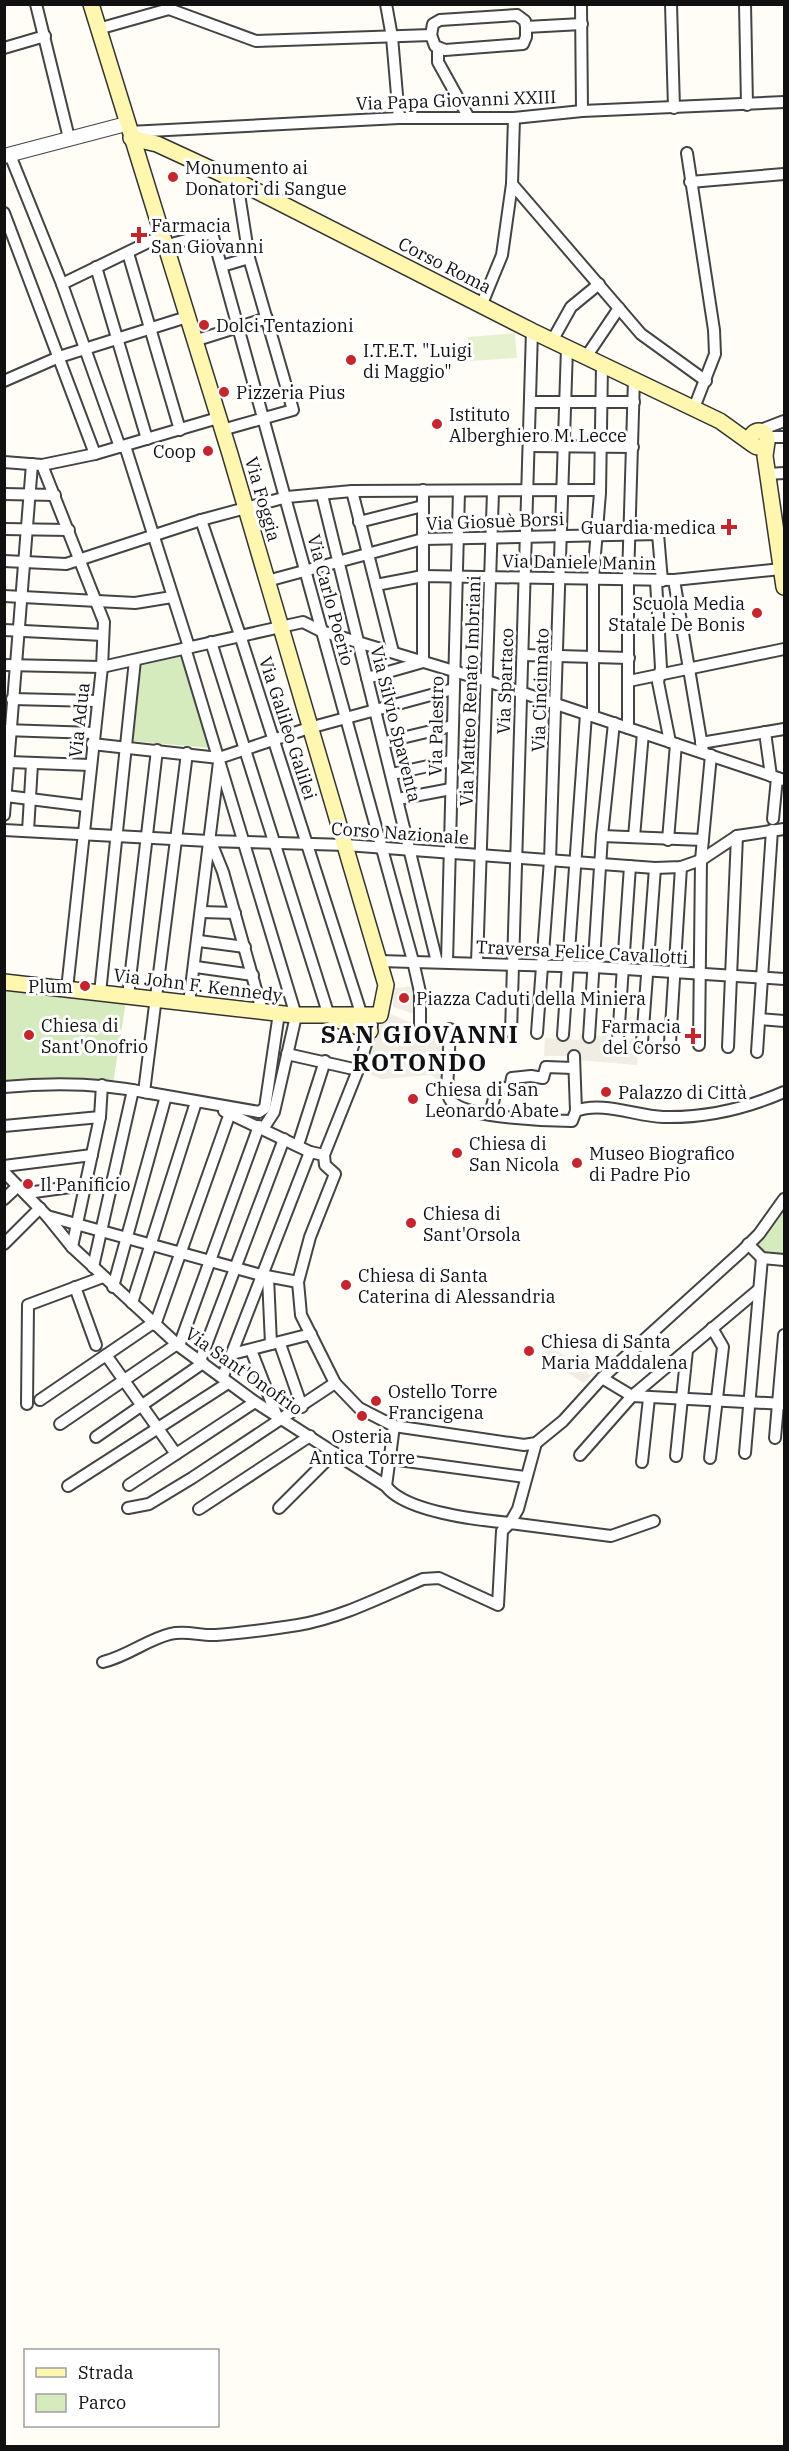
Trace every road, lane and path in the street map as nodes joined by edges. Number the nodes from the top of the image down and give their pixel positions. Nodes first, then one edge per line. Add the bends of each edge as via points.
1 (36, 4) edge
2 (91, 4) edge
3 (386, 4) edge
4 (581, 4) edge
5 (671, 4) edge
6 (745, 4) edge
7 (582, 24) junction
8 (526, 27) junction
9 (98, 29) junction
10 (431, 35) junction
11 (45, 36) junction
12 (392, 37) junction
13 (4, 48) edge
14 (438, 49) junction
15 (784, 102) edge
16 (747, 105) junction
17 (674, 108) junction
18 (582, 111) junction
19 (399, 118) junction
20 (469, 118) junction
21 (514, 118) junction
22 (129, 131) junction
23 (69, 138) junction
24 (687, 153) dead end
25 (7, 155) edge
26 (784, 174) edge
27 (237, 181) junction
28 (690, 182) junction
29 (512, 184) junction
30 (4, 213) edge
31 (163, 241) junction
32 (128, 253) junction
33 (249, 258) junction
34 (222, 266) junction
35 (96, 267) junction
36 (62, 284) junction
37 (599, 284) junction
38 (481, 306) junction
39 (619, 308) junction
40 (187, 317) junction
41 (267, 318) junction
42 (237, 327) junction
43 (150, 328) junction
44 (532, 332) junction
45 (117, 339) junction
46 (194, 341) junction
47 (552, 341) junction
48 (567, 348) junction
49 (86, 349) junction
50 (59, 357) junction
51 (586, 357) junction
52 (602, 365) junction
53 (634, 378) junction
54 (4, 381) edge
55 (706, 381) junction
56 (530, 402) junction
57 (634, 402) junction
58 (565, 403) junction
59 (602, 403) junction
60 (694, 408) junction
61 (263, 418) junction
62 (784, 421) edge
63 (220, 424) junction
64 (180, 430) junction
65 (757, 436) junction
66 (784, 437) edge
67 (147, 439) junction
68 (123, 446) junction
69 (529, 446) junction
70 (565, 447) junction
71 (600, 447) junction
72 (633, 447) junction
73 (95, 454) junction
74 (4, 462) edge
75 (37, 464) junction
76 (784, 473) edge
77 (768, 474) junction
78 (423, 490) junction
79 (459, 490) junction
80 (528, 490) junction
81 (600, 490) junction
82 (352, 491) junction
83 (564, 491) junction
84 (493, 492) junction
85 (4, 494) edge
86 (29, 495) junction
87 (55, 495) junction
88 (322, 495) junction
89 (287, 498) junction
90 (423, 506) junction
91 (246, 509) junction
92 (201, 520) junction
93 (359, 522) junction
94 (4, 528) edge
95 (26, 530) junction
96 (69, 530) junction
97 (155, 534) junction
98 (630, 534) junction
99 (527, 535) junction
100 (559, 535) junction
101 (595, 536) junction
102 (491, 537) junction
103 (458, 538) junction
104 (423, 539) junction
105 (368, 554) junction
106 (4, 561) edge
107 (81, 561) junction
108 (23, 562) junction
109 (338, 563) junction
110 (781, 569) junction
111 (306, 571) junction
112 (457, 575) junction
113 (423, 576) junction
114 (490, 577) junction
115 (523, 578) junction
116 (558, 579) junction
117 (593, 579) junction
118 (628, 579) junction
119 (674, 580) junction
120 (267, 581) junction
121 (659, 581) junction
122 (376, 585) junction
123 (784, 587) edge
124 (4, 596) edge
125 (20, 597) junction
126 (172, 597) junction
127 (97, 602) junction
128 (280, 626) junction
129 (4, 630) edge
130 (18, 630) junction
131 (321, 630) junction
132 (104, 635) junction
133 (240, 635) junction
134 (358, 641) junction
135 (211, 642) junction
136 (187, 648) junction
137 (784, 649) edge
138 (393, 652) junction
139 (523, 655) junction
140 (559, 656) junction
141 (595, 657) junction
142 (629, 658) junction
143 (135, 660) junction
144 (423, 662) junction
145 (10, 665) edge
146 (102, 667) junction
147 (688, 668) junction
148 (454, 671) junction
149 (659, 676) junction
150 (367, 678) junction
151 (487, 681) junction
152 (629, 681) junction
153 (453, 689) junction
154 (521, 692) junction
155 (12, 699) junction
156 (96, 700) junction
157 (556, 704) junction
158 (376, 710) junction
159 (589, 715) junction
160 (346, 718) junction
161 (614, 723) junction
162 (452, 726) junction
163 (309, 728) junction
164 (628, 728) junction
165 (784, 729) edge
166 (8, 730) edge
167 (765, 732) junction
168 (643, 733) junction
169 (93, 739) junction
170 (274, 740) junction
171 (385, 742) junction
172 (673, 743) junction
173 (126, 747) junction
174 (157, 750) junction
175 (245, 750) junction
176 (705, 750) junction
177 (187, 753) junction
178 (219, 758) junction
179 (452, 760) junction
180 (9, 762) junction
181 (32, 764) junction
182 (90, 765) junction
183 (392, 774) junction
184 (777, 778) edge
185 (451, 789) junction
186 (6, 796) junction
187 (30, 799) junction
188 (398, 799) junction
189 (86, 806) junction
190 (4, 815) edge
191 (773, 819) dead end
192 (784, 829) edge
193 (4, 830) edge
194 (772, 830) junction
195 (28, 831) junction
196 (83, 834) junction
197 (117, 836) junction
198 (602, 836) junction
199 (737, 836) junction
200 (634, 837) junction
201 (147, 838) junction
202 (175, 839) junction
203 (668, 840) junction
204 (704, 840) junction
205 (210, 841) junction
206 (245, 842) junction
207 (276, 843) junction
208 (307, 843) junction
209 (346, 845) junction
210 (381, 848) junction
211 (411, 850) junction
212 (449, 852) junction
213 (482, 855) junction
214 (515, 858) junction
215 (550, 860) junction
216 (701, 860) junction
217 (576, 862) junction
218 (601, 864) junction
219 (630, 866) junction
220 (681, 867) junction
221 (655, 868) junction
222 (202, 912) junction
223 (235, 914) junction
224 (199, 941) junction
225 (245, 947) junction
226 (378, 961) junction
227 (413, 961) junction
228 (442, 962) junction
229 (477, 963) junction
230 (512, 964) junction
231 (542, 965) junction
232 (568, 966) junction
233 (196, 967) junction
234 (594, 967) junction
235 (621, 969) junction
236 (648, 971) junction
237 (674, 973) junction
238 (700, 974) junction
239 (253, 975) junction
240 (731, 976) junction
241 (763, 977) junction
242 (784, 979) edge
243 (4, 982) edge
244 (67, 989) junction
245 (100, 993) junction
246 (128, 996) junction
247 (157, 999) junction
248 (189, 1003) junction
249 (262, 1011) junction
250 (289, 1015) junction
251 (329, 1016) junction
252 (784, 1017) edge
253 (372, 1018) junction
254 (760, 1019) junction
255 (420, 1024) dead end
256 (450, 1029) dead end
257 (511, 1032) dead end
258 (537, 1033) dead end
259 (563, 1035) dead end
260 (590, 1037) dead end
261 (618, 1039) dead end
262 (642, 1042) dead end
263 (670, 1043) dead end
264 (699, 1045) dead end
265 (728, 1047) dead end
266 (757, 1052) dead end
267 (287, 1054) junction
268 (574, 1056) dead end
269 (325, 1061) junction
270 (573, 1068) junction
271 (358, 1070) junction
272 (102, 1085) junction
273 (4, 1087) edge
274 (138, 1091) junction
275 (784, 1092) edge
276 (166, 1096) junction
277 (196, 1102) junction
278 (576, 1111) junction
279 (230, 1113) junction
280 (490, 1114) junction
281 (100, 1117) junction
282 (4, 1126) edge
283 (261, 1128) junction
284 (284, 1139) junction
285 (298, 1145) junction
286 (310, 1152) junction
287 (92, 1155) junction
288 (324, 1155) junction
289 (4, 1166) edge
290 (4, 1172) edge
291 (85, 1185) junction
292 (22, 1189) junction
293 (784, 1198) edge
294 (4, 1199) edge
295 (44, 1212) junction
296 (78, 1224) junction
297 (103, 1230) junction
298 (127, 1237) junction
299 (151, 1243) junction
300 (4, 1244) edge
301 (748, 1244) junction
302 (72, 1247) junction
303 (181, 1252) junction
304 (762, 1258) junction
305 (209, 1260) junction
306 (784, 1260) edge
307 (93, 1267) junction
308 (235, 1267) junction
309 (264, 1276) junction
310 (103, 1277) junction
311 (298, 1282) junction
312 (75, 1287) junction
313 (113, 1287) junction
314 (758, 1290) junction
315 (132, 1303) junction
316 (154, 1324) junction
317 (712, 1328) junction
318 (311, 1334) junction
319 (784, 1335) edge
320 (276, 1344) junction
321 (96, 1345) dead end
322 (178, 1345) junction
323 (251, 1350) junction
324 (687, 1350) junction
325 (232, 1354) junction
326 (106, 1355) junction
327 (202, 1362) junction
328 (602, 1378) junction
329 (226, 1379) junction
330 (125, 1380) junction
331 (335, 1383) junction
332 (632, 1396) junction
333 (649, 1398) junction
334 (682, 1399) junction
335 (40, 1400) dead end
336 (717, 1401) junction
337 (255, 1402) junction
338 (749, 1403) junction
339 (27, 1404) dead end
340 (782, 1404) edge
341 (142, 1405) junction
342 (302, 1407) junction
343 (279, 1417) junction
344 (60, 1424) dead end
345 (394, 1426) junction
346 (159, 1428) junction
347 (310, 1436) junction
348 (96, 1437) dead end
349 (776, 1438) dead end
350 (536, 1443) junction
351 (334, 1453) junction
352 (745, 1453) dead end
353 (176, 1454) junction
354 (580, 1455) dead end
355 (676, 1456) dead end
356 (710, 1458) dead end
357 (391, 1459) junction
358 (642, 1462) dead end
359 (525, 1477) junction
360 (129, 1485) dead end
361 (68, 1486) dead end
362 (386, 1486) junction
363 (128, 1508) dead end
364 (279, 1508) dead end
365 (199, 1509) dead end
366 (654, 1521) dead end
367 (510, 1523) junction
368 (103, 1662) dead end

1 - 11 street
2 - 9 main road, Via Foggia
3 - 12 street
4 - 7 street
5 - 17 street
6 - 16 street
7 - 8 street
7 - 18 street
8 - 10 street via 523,17 517,15 440,20 433,24
8 - 14 street via 523,44
9 - 12 street via 169,9 256,41
9 - 22 main road, Via Foggia
10 - 12 street
10 - 14 street
11 - 13 street
11 - 23 street
12 - 19 street
14 - 20 street via 438,62
15 - 16 street, Via Papa Giovanni XXIII
16 - 17 street, Via Papa Giovanni XXIII
17 - 18 street, Via Papa Giovanni XXIII
18 - 21 street, Via Papa Giovanni XXIII
19 - 20 street, Via Papa Giovanni XXIII
19 - 22 street, Via Papa Giovanni XXIII
20 - 21 street, Via Papa Giovanni XXIII
21 - 29 street
22 - 23 street
22 - 27 main road, Corso Roma
22 - 31 main road, Via Foggia
23 - 25 street
24 - 28 street
25 - 36 street
26 - 28 street
27 - 33 street
27 - 38 main road, Corso Roma
28 - 55 street via 714,330 715,354
29 - 37 street
29 - 38 street via 501,255
30 - 50 street
31 - 32 street
31 - 34 street, Via Carlo Poerio via 212,233
31 - 40 main road, Via Foggia
32 - 35 street
32 - 43 street
33 - 34 street
33 - 41 street
34 - 42 street, Via Carlo Poerio
35 - 36 street
35 - 45 street
36 - 49 street
37 - 39 street
37 - 47 street via 571,307
38 - 44 main road, Corso Roma
39 - 51 street
39 - 55 street via 641,334
40 - 43 street
40 - 46 main road, Via Foggia
41 - 42 street
41 - 61 street via 293,410
42 - 46 street
42 - 61 street, Via Carlo Poerio
43 - 45 street
43 - 64 street
44 - 47 main road, Corso Roma
44 - 56 street, Via Spartaco
45 - 49 street
45 - 67 street
46 - 63 main road, Via Foggia
47 - 48 main road, Corso Roma
48 - 51 main road, Corso Roma
48 - 58 street, Via Cincinnato
49 - 50 street
49 - 68 street
50 - 54 street
50 - 73 street
51 - 52 main road, Corso Roma
52 - 53 main road, Corso Roma
52 - 59 street
53 - 57 street
53 - 60 main road, Corso Roma
55 - 60 street
56 - 58 street
56 - 69 street, Via Spartaco
57 - 59 street
57 - 72 street
58 - 59 street
58 - 70 street, Via Cincinnato
59 - 71 street
60 - 65 main road, Corso Roma
61 - 63 street
61 - 89 street, Via Carlo Poerio
62 - 65 street
62 - 66 street
63 - 64 street
63 - 91 main road, Via Foggia
64 - 67 street
65 - 66 street
65 - 77 main road
67 - 68 street
68 - 73 street
68 - 97 street
69 - 70 street
69 - 80 street, Via Spartaco
70 - 71 street
70 - 83 street, Via Cincinnato
71 - 72 street
71 - 81 street
72 - 98 street
73 - 75 street
74 - 75 street
75 - 86 street
75 - 87 street, Via Adua
76 - 77 street
77 - 110 main road
78 - 79 street
78 - 82 street
78 - 90 street
79 - 84 street
79 - 103 street, Via Palestro
80 - 83 street
80 - 84 street
80 - 99 street, Via Spartaco
81 - 83 street
81 - 101 street
82 - 88 street
82 - 93 street
83 - 100 street, Via Cincinnato
84 - 102 street, Via Matteo Renato Imbriani
85 - 86 street
86 - 87 street
86 - 95 street
87 - 96 street, Via Adua
88 - 89 street
88 - 109 street, Via Silvio Spaventa
89 - 91 street
89 - 111 street, Via Carlo Poerio
90 - 93 street
90 - 104 street
91 - 92 street
91 - 120 main road, Via Foggia
92 - 97 street
92 - 133 street, Via Galileo Galilei
93 - 105 street
94 - 95 street
95 - 96 street
95 - 108 street
96 - 107 street, Via Adua
97 - 107 street
97 - 126 street
98 - 101 street, Via Giosuè Borsi
98 - 118 street
98 - 121 street, Via Giosuè Borsi via 658,534
99 - 100 street, Via Giosuè Borsi
99 - 102 street, Via Giosuè Borsi
99 - 115 street, Via Spartaco
100 - 101 street, Via Giosuè Borsi
100 - 116 street, Via Cincinnato
101 - 117 street
102 - 103 street, Via Giosuè Borsi
102 - 114 street, Via Matteo Renato Imbriani
103 - 104 street, Via Giosuè Borsi
103 - 112 street, Via Palestro
104 - 105 street, Via Giosuè Borsi
104 - 113 street
105 - 109 street, Via Giosuè Borsi
105 - 122 street
106 - 108 street
107 - 108 street
107 - 127 street, Via Adua
108 - 125 street
109 - 111 street, Via Giosuè Borsi
109 - 134 street, Via Silvio Spaventa
110 - 119 street, Via Daniele Manin
110 - 123 main road
111 - 120 street, Via Giosuè Borsi
111 - 131 street, Via Carlo Poerio
112 - 113 street, Via Daniele Manin
112 - 114 street, Via Daniele Manin
112 - 148 street, Via Palestro
113 - 122 street, Via Daniele Manin
113 - 144 street
114 - 115 street, Via Daniele Manin
114 - 151 street, Via Matteo Renato Imbriani
115 - 116 street, Via Daniele Manin
115 - 139 street, Via Spartaco
116 - 117 street, Via Daniele Manin
116 - 140 street, Via Cincinnato
117 - 118 street, Via Daniele Manin
117 - 141 street
118 - 121 street, Via Daniele Manin
118 - 142 street
119 - 121 street, Via Daniele Manin
119 - 147 street
120 - 128 main road, Via Foggia
121 - 149 street
122 - 138 street
124 - 125 street
125 - 127 street
125 - 130 street
126 - 127 street via 135,603
126 - 136 street
127 - 132 street, Via Adua
128 - 131 street via 303,622
128 - 133 street
128 - 163 main road, Via Foggia
129 - 130 street
130 - 132 street
130 - 145 street
131 - 134 street
131 - 160 street, Via Carlo Poerio
132 - 146 street, Via Adua
133 - 135 street
133 - 170 street, Via Galileo Galilei
134 - 138 street
134 - 150 street, Via Silvio Spaventa
135 - 136 street
135 - 175 street
136 - 143 street
136 - 178 street
137 - 147 street
138 - 144 street
139 - 140 street
139 - 154 street, Via Spartaco
140 - 141 street
140 - 157 street, Via Cincinnato
141 - 142 street
141 - 159 street
142 - 152 street
143 - 146 street
143 - 173 street
144 - 148 street
144 - 150 street
145 - 146 street
145 - 155 street
146 - 156 street, Via Adua
147 - 149 street
147 - 176 street
148 - 151 street
148 - 153 street, Via Palestro
149 - 152 street
149 - 172 street
150 - 158 street, Via Silvio Spaventa
151 - 154 street
151 - 213 street, Via Matteo Renato Imbriani
152 - 164 street
153 - 158 street
153 - 162 street, Via Palestro
154 - 157 street
154 - 214 street, Via Spartaco
155 - 156 street
155 - 166 street
156 - 169 street, Via Adua
157 - 159 street
157 - 215 street, Via Cincinnato
158 - 160 street
158 - 171 street, Via Silvio Spaventa
159 - 161 street
159 - 217 street
160 - 163 street
160 - 210 street, Via Carlo Poerio
161 - 164 street
161 - 198 street
162 - 171 street
162 - 179 street, Via Palestro
163 - 170 street
163 - 209 main road, Via Foggia
164 - 168 street
165 - 167 street
166 - 169 street
166 - 180 street
167 - 176 street
167 - 184 street
168 - 172 street
168 - 200 street
169 - 173 street
169 - 182 street, Via Adua
170 - 175 street
170 - 208 street, Via Galileo Galilei
171 - 183 street, Via Silvio Spaventa
172 - 176 street
172 - 203 street
173 - 174 street
173 - 197 street
174 - 177 street
174 - 201 street
175 - 178 street
175 - 207 street
176 - 184 street
176 - 204 street
177 - 178 street
177 - 202 street
178 - 205 street
178 - 206 street
179 - 183 street
179 - 185 street, Via Palestro
180 - 181 street
180 - 186 street
181 - 182 street
181 - 187 street
182 - 189 street, Via Adua
183 - 188 street, Via Silvio Spaventa
184 - 191 street
185 - 188 street
185 - 212 street, Via Palestro
186 - 187 street
186 - 190 street
187 - 189 street
187 - 195 street
188 - 211 street, Via Silvio Spaventa
189 - 196 street, Via Adua
192 - 194 street, Corso Nazionale
193 - 195 street, Corso Nazionale
194 - 199 street, Corso Nazionale
194 - 241 street
195 - 196 street, Corso Nazionale
196 - 197 street, Corso Nazionale
196 - 244 street, Via Adua
197 - 201 street, Corso Nazionale
197 - 245 street
198 - 200 street
198 - 218 street
199 - 216 street, Corso Nazionale
199 - 240 street
200 - 203 street
201 - 202 street, Corso Nazionale
201 - 246 street
202 - 205 street, Corso Nazionale
202 - 247 street
203 - 204 street
204 - 216 street
205 - 206 street, Corso Nazionale
205 - 222 street
205 - 223 street
206 - 207 street, Corso Nazionale
206 - 250 street via 294,1009
207 - 208 street, Corso Nazionale
207 - 251 street
208 - 209 street, Corso Nazionale
208 - 253 street, Via Galileo Galilei
209 - 210 street, Corso Nazionale
209 - 226 main road, Via Foggia
210 - 211 street, Corso Nazionale
210 - 227 street, Via Carlo Poerio
211 - 212 street, Corso Nazionale
211 - 228 street, Via Silvio Spaventa
212 - 213 street, Corso Nazionale
212 - 228 street, Via Palestro
213 - 214 street, Corso Nazionale
213 - 229 street, Via Matteo Renato Imbriani
214 - 215 street, Corso Nazionale
214 - 230 street, Via Spartaco
215 - 217 street, Corso Nazionale
215 - 231 street, Via Cincinnato
216 - 220 street, Corso Nazionale
216 - 238 street
217 - 218 street, Corso Nazionale
217 - 232 street
218 - 219 street, Corso Nazionale
218 - 234 street
219 - 221 street, Corso Nazionale
219 - 235 street
220 - 221 street, Corso Nazionale
220 - 237 street
221 - 236 street
222 - 223 street
222 - 224 street
223 - 225 street
224 - 225 street
224 - 233 street
225 - 239 street
226 - 227 street, Traversa Felice Cavallotti
226 - 253 main road, Via Foggia via 386,985
227 - 228 street, Traversa Felice Cavallotti
227 - 255 street, Via Carlo Poerio via 420,992
228 - 229 street, Traversa Felice Cavallotti
229 - 230 street, Traversa Felice Cavallotti
230 - 231 street, Traversa Felice Cavallotti
230 - 257 street, Via Spartaco
231 - 232 street, Traversa Felice Cavallotti
231 - 258 street, Via Cincinnato
232 - 234 street, Traversa Felice Cavallotti
232 - 259 street
233 - 239 street
233 - 248 street
234 - 235 street, Traversa Felice Cavallotti
234 - 260 street
235 - 236 street, Traversa Felice Cavallotti
235 - 261 street
236 - 237 street, Traversa Felice Cavallotti
236 - 262 street
237 - 238 street, Traversa Felice Cavallotti
237 - 263 street
238 - 240 street, Traversa Felice Cavallotti
238 - 264 street
239 - 249 street
240 - 241 street, Traversa Felice Cavallotti
240 - 265 street
241 - 242 street, Traversa Felice Cavallotti
241 - 254 street
243 - 244 main road, Via John F. Kennedy
244 - 245 main road, Via John F. Kennedy
245 - 246 main road, Via John F. Kennedy
246 - 247 main road, Via John F. Kennedy
247 - 248 main road, Via John F. Kennedy
247 - 274 street
248 - 249 main road, Via John F. Kennedy
249 - 250 main road, Via John F. Kennedy
250 - 251 main road, Via John F. Kennedy
250 - 267 street
250 - 274 street via 265,1108 259,1112
251 - 253 main road, Via John F. Kennedy
252 - 254 street
253 - 271 street
254 - 266 street
256 - 280 street via 450,1099 459,1106
267 - 269 street
267 - 283 street via 274,1112
268 - 270 street
269 - 271 street
269 - 285 street
270 - 278 street
270 - 280 street via 546,1066 543,1078 512,1078 510,1089 496,1087
271 - 288 street
272 - 273 street
272 - 274 street
272 - 281 street
274 - 276 street
274 - 297 street
275 - 278 street via 725,1113 693,1116 651,1116 596,1108
276 - 277 street
276 - 298 street
277 - 279 street
277 - 299 street
278 - 280 street via 572,1121
279 - 283 street
279 - 303 street
281 - 282 street
281 - 287 street
283 - 284 street
283 - 305 street
284 - 285 street
284 - 308 street
285 - 286 street
286 - 288 street
286 - 309 street
287 - 289 street
287 - 291 street
288 - 311 street via 325,1165 335,1174 310,1237
290 - 292 street, Via Sant'Onofrio
291 - 292 street
291 - 296 street
292 - 294 street
292 - 295 street, Via Sant'Onofrio
293 - 301 street
295 - 296 street
295 - 300 street
295 - 302 street, Via Sant'Onofrio
296 - 297 street
296 - 302 street
297 - 298 street
297 - 307 street
298 - 299 street
298 - 313 street
299 - 303 street
299 - 315 street
301 - 304 street
301 - 328 street
302 - 307 street, Via Sant'Onofrio
303 - 305 street
303 - 316 street
304 - 306 street
304 - 314 street
305 - 308 street
305 - 322 street
307 - 310 street, Via Sant'Onofrio
308 - 309 street
308 - 327 street
309 - 311 street
309 - 320 street
309 - 325 street
310 - 312 street
310 - 313 street, Via Sant'Onofrio
311 - 318 street via 301,1315
312 - 321 street
312 - 339 street via 28,1305
313 - 315 street, Via Sant'Onofrio
314 - 317 street
314 - 338 street
315 - 316 street, Via Sant'Onofrio
316 - 322 street, Via Sant'Onofrio
316 - 326 street
317 - 324 street
317 - 336 street via 723,1347
318 - 320 street
318 - 331 street
319 - 340 street
320 - 323 street
320 - 342 street
322 - 327 street, Via Sant'Onofrio
322 - 330 street
323 - 325 street
323 - 343 street
324 - 332 street
324 - 334 street
325 - 329 street
326 - 330 street
326 - 335 street
327 - 329 street, Via Sant'Onofrio
327 - 341 street
328 - 332 street
328 - 350 street via 563,1421
329 - 337 street, Via Sant'Onofrio
329 - 346 street
330 - 341 street
330 - 344 street
331 - 342 street
331 - 345 street via 359,1408
332 - 333 street
332 - 354 street
333 - 334 street
333 - 358 street
334 - 336 street
334 - 355 street
336 - 338 street
336 - 356 street
337 - 343 street, Via Sant'Onofrio
337 - 353 street
338 - 340 street
338 - 352 street
340 - 349 street
341 - 346 street
341 - 348 street
342 - 343 street
343 - 347 street, Via Sant'Onofrio
343 - 363 street via 149,1504
345 - 350 street via 524,1445
345 - 357 street
346 - 353 street
346 - 361 street
347 - 351 street, Via Sant'Onofrio
347 - 365 street
350 - 359 street
351 - 362 street, Via Sant'Onofrio
351 - 364 street
353 - 360 street
357 - 359 street
357 - 362 street
359 - 367 street via 518,1509
362 - 367 street, Via Sant'Onofrio via 393,1496 449,1515
366 - 367 street, Via Sant'Onofrio via 611,1536
367 - 368 street via 502,1531 498,1605 439,1578 423,1579 322,1619 214,1635 170,1634 147,1642 128,1655

